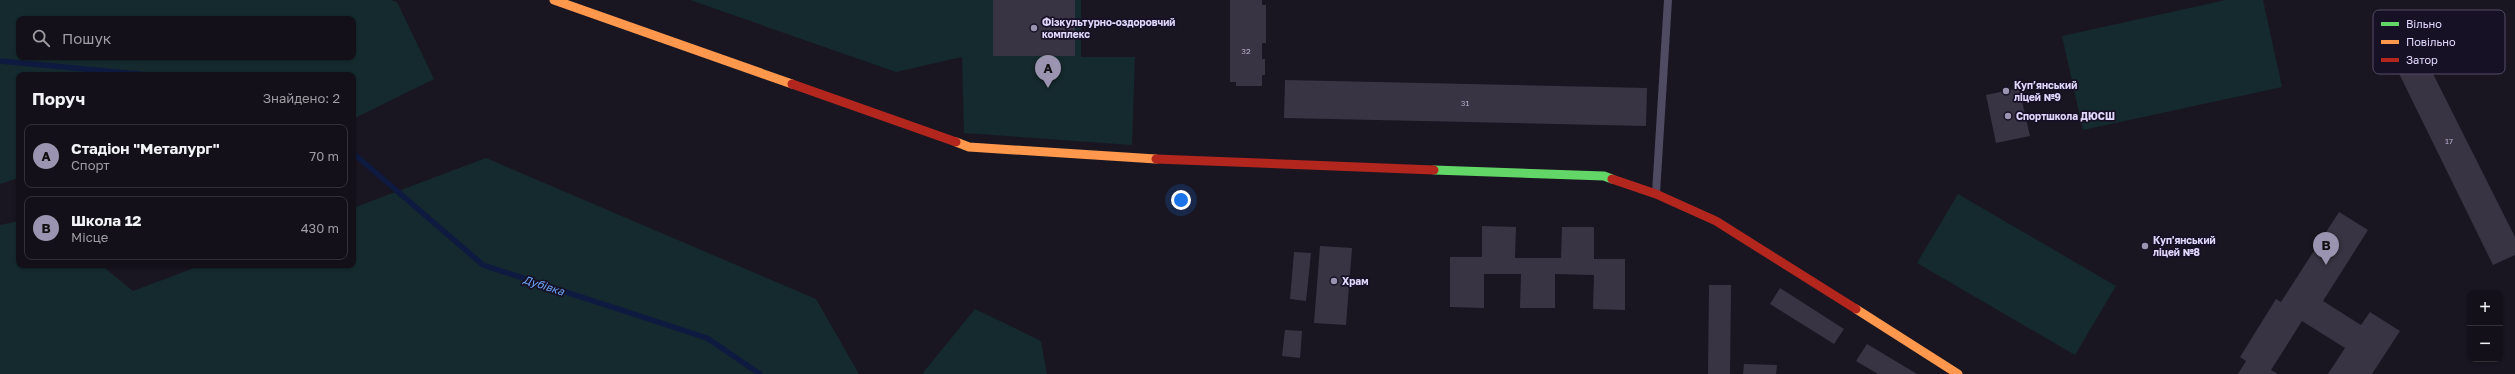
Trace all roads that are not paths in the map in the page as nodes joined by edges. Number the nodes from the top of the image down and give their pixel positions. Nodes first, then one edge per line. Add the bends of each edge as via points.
1 (554, 0) edge
2 (1668, 0) edge
3 (1656, 194) junction
4 (1958, 374) edge

1 - 3 street via 969,147 1104,157 1604,176
2 - 3 lane
3 - 4 street via 1716,222

